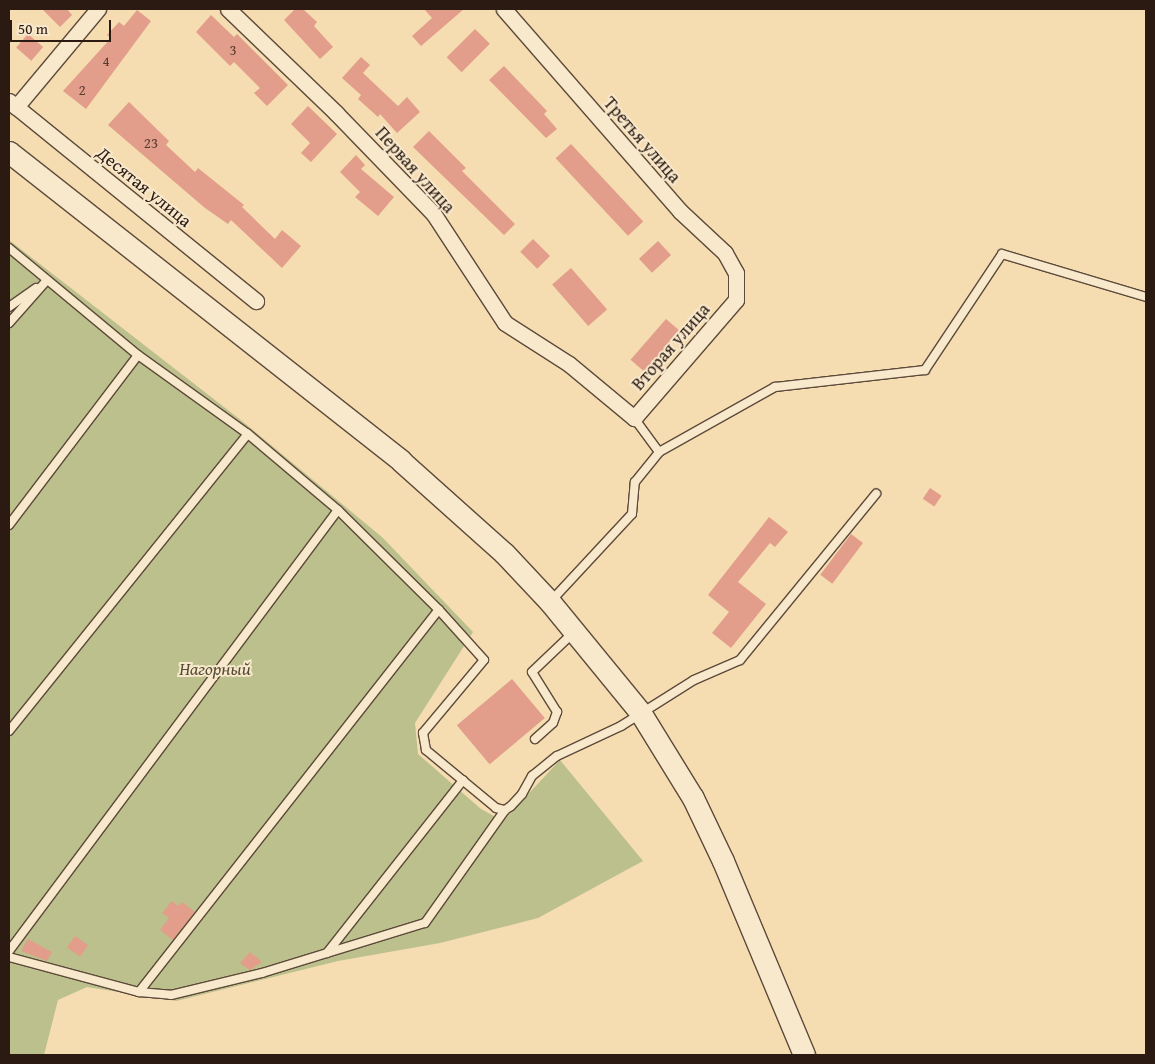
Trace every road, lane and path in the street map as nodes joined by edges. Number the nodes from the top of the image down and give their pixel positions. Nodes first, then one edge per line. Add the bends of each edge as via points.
1 (98, 9) edge
2 (228, 9) edge
3 (504, 9) edge
4 (12, 104) edge
5 (9, 152) edge
6 (9, 248) edge
7 (47, 280) junction
8 (1146, 297) edge
9 (736, 300) joint
10 (256, 302) dead end
11 (9, 307) edge
12 (9, 322) edge
13 (138, 355) junction
14 (634, 418) junction
15 (248, 434) junction
16 (659, 452) junction
17 (876, 494) dead end
18 (338, 510) junction
19 (9, 526) edge
20 (550, 602) junction
21 (439, 610) junction
22 (576, 631) junction
23 (640, 712) junction
24 (9, 732) edge
25 (535, 739) dead end
26 (463, 780) junction
27 (505, 810) junction
28 (9, 951) edge
29 (327, 953) junction
30 (9, 957) edge
31 (139, 992) junction
32 (804, 1055) edge

1 - 4 street
2 - 14 street, Первая улица via 433,213 505,323 569,364
3 - 9 street, Третья улица via 673,204 725,253 736,273
4 - 10 street, Десятая улица
5 - 20 main road via 400,461 504,553
6 - 7 lane
7 - 11 lane
7 - 12 lane
7 - 13 lane
8 - 16 lane via 1002,254 925,370 775,387
9 - 14 street, Вторая улица
13 - 15 lane
13 - 19 lane
14 - 16 lane
15 - 18 lane
15 - 24 lane
16 - 20 lane via 635,482 632,514
17 - 23 lane via 740,660 694,680
18 - 21 lane
18 - 28 lane
20 - 22 main road
21 - 26 lane via 484,660 423,733 426,750
21 - 31 lane
22 - 23 main road
22 - 25 lane via 532,672 557,712 553,723
23 - 27 lane via 602,736 557,756 532,776 522,794
23 - 32 main road via 693,798 719,852
26 - 27 lane via 484,799
26 - 29 lane
27 - 29 lane via 425,924
29 - 31 lane via 171,995
30 - 31 lane

